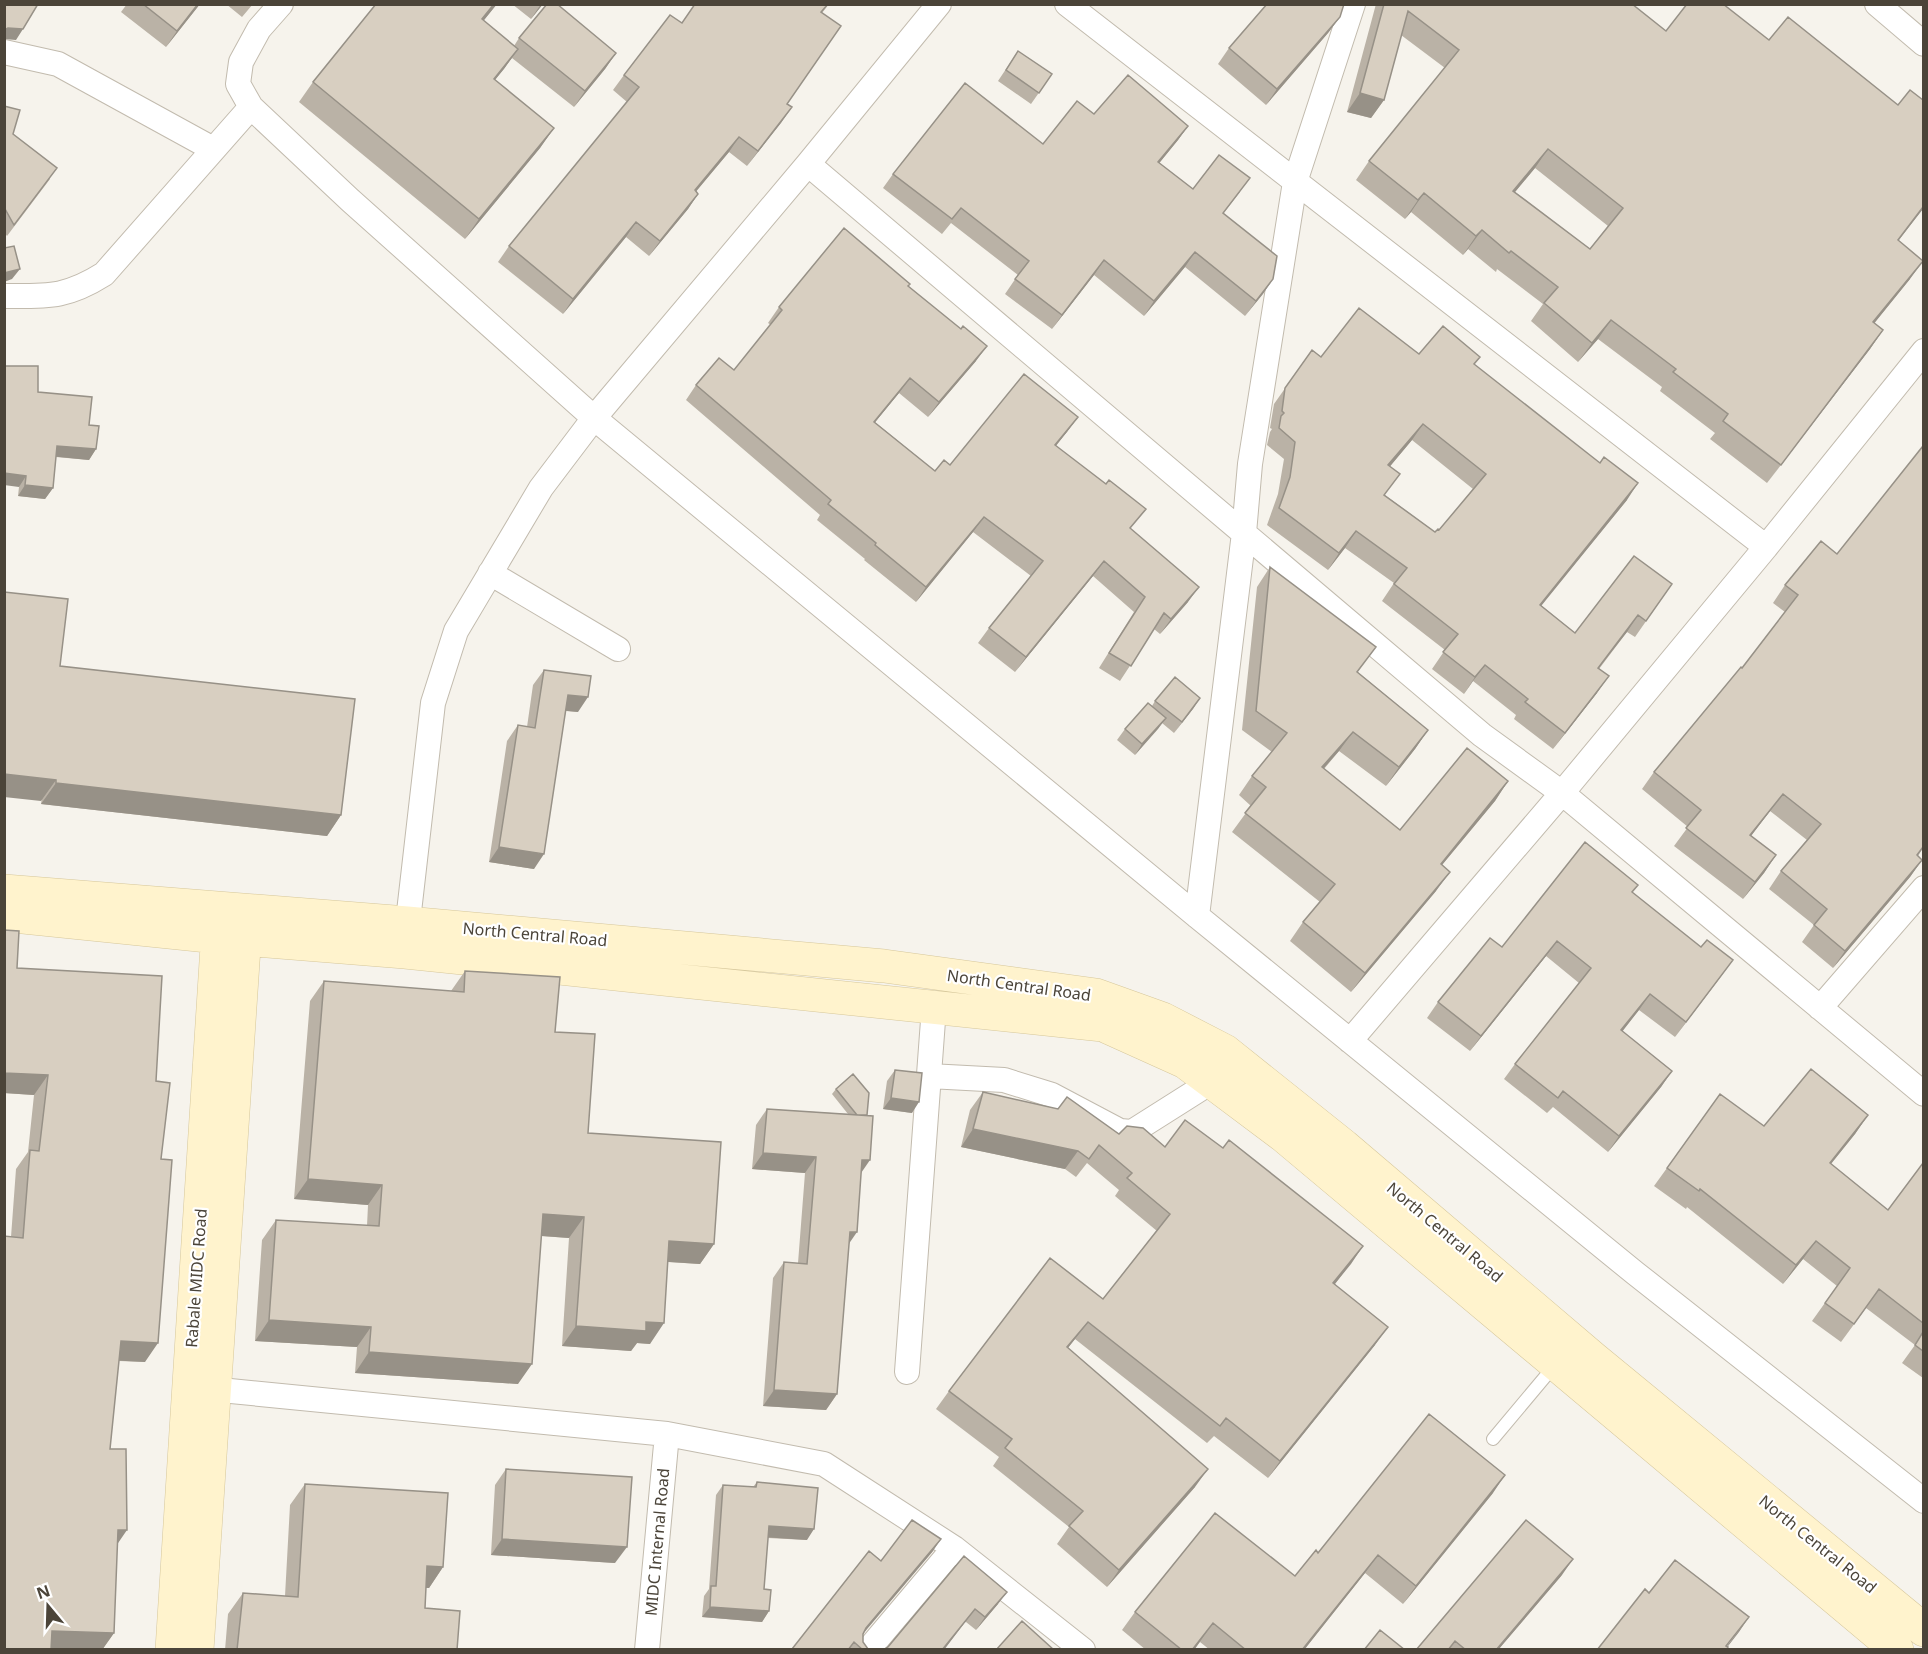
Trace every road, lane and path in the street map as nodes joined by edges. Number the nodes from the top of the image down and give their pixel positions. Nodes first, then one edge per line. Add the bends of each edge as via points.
1 (280, 4) edge
2 (939, 4) edge
3 (1067, 4) edge
4 (1353, 4) edge
5 (1877, 4) edge
6 (1923, 44) edge
7 (4, 52) edge
8 (251, 106) junction
9 (213, 149) junction
10 (808, 164) junction
11 (1295, 182) junction
12 (4, 296) edge
13 (1923, 351) edge
14 (594, 418) junction
15 (1244, 533) junction
16 (1766, 547) junction
17 (490, 573) junction
18 (618, 649) dead end
19 (1562, 793) junction
20 (1923, 888) edge
21 (4, 891) edge
22 (4, 915) edge
23 (1197, 916) junction
24 (232, 923) junction
25 (406, 937) junction
26 (934, 1007) junction
27 (1820, 1008) junction
28 (1350, 1041) junction
29 (928, 1076) junction
30 (1211, 1082) junction
31 (1923, 1094) edge
32 (1556, 1364) junction
33 (907, 1372) dead end
34 (202, 1388) junction
35 (667, 1434) junction
36 (1493, 1439) dead end
37 (1923, 1501) edge
38 (954, 1548) junction
39 (1923, 1630) edge
40 (172, 1650) edge
41 (197, 1650) edge
42 (647, 1650) edge
43 (868, 1650) edge
44 (1083, 1650) edge
45 (1897, 1650) edge

1 - 8 street via 259,29 241,62 238,84
2 - 10 street
3 - 11 street
4 - 11 street
5 - 6 street
7 - 9 street via 58,64
8 - 9 street
8 - 14 street
9 - 12 street via 104,274 69,292
10 - 14 street
10 - 15 street
11 - 15 street via 1250,464
11 - 16 street
13 - 16 street
14 - 17 street via 541,488
14 - 23 street
15 - 19 street via 1482,735
15 - 23 street
16 - 19 street
17 - 18 street
17 - 25 street via 456,631 433,703
19 - 27 street
19 - 28 street
20 - 27 street
21 - 24 main road, North Central Road
22 - 24 main road, North Central Road
23 - 28 street
24 - 25 main road, North Central Road
24 - 34 main road, Rabale MIDC Road
25 - 26 main road, North Central Road
25 - 39 main road, North Central Road via 884,966 1096,995 1163,1019 1225,1051 1344,1146 1602,1366
26 - 29 street
26 - 30 main road, North Central Road via 1103,1025 1185,1062
27 - 31 street
28 - 37 street
29 - 30 street via 1004,1080 1053,1095 1120,1131 1132,1132
29 - 33 street
30 - 32 main road, North Central Road via 1286,1137
32 - 36 lane
32 - 45 main road, North Central Road
34 - 35 street
34 - 40 main road, Rabale MIDC Road
34 - 41 main road, Rabale MIDC Road
35 - 38 street via 824,1464
35 - 42 street, MIDC Internal Road
38 - 43 street
38 - 44 street

